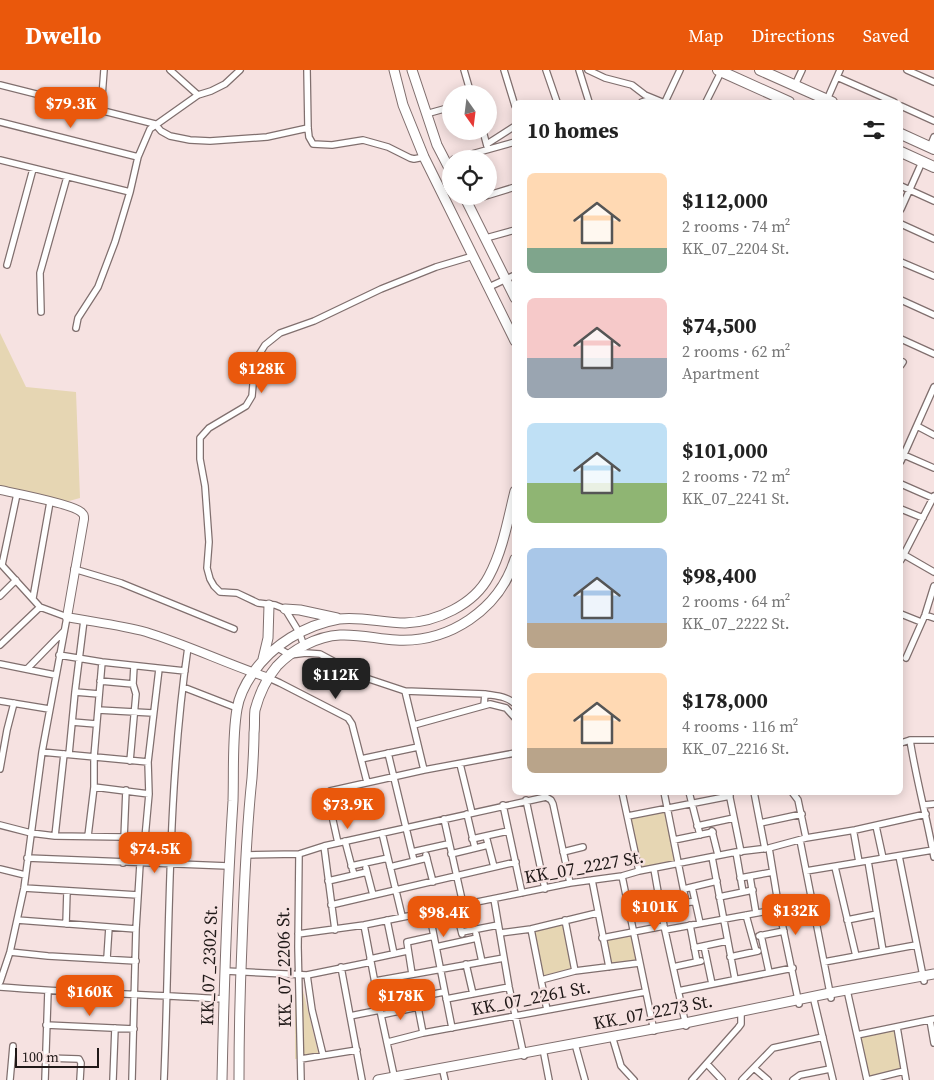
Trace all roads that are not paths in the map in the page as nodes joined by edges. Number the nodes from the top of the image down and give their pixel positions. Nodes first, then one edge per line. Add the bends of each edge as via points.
1 (170, 70) edge
2 (240, 70) edge
3 (307, 70) edge
4 (394, 70) edge
5 (412, 70) edge
6 (464, 70) edge
7 (504, 70) edge
8 (546, 70) edge
9 (579, 70) edge
10 (588, 70) edge
11 (680, 70) edge
12 (762, 70) edge
13 (802, 70) edge
14 (840, 70) edge
15 (907, 70) edge
16 (105, 71) edge
17 (719, 71) edge
18 (837, 77) junction
19 (934, 82) edge
20 (0, 85) edge
21 (468, 85) edge
22 (795, 85) junction
23 (198, 95) junction
24 (653, 99) junction
25 (513, 100) edge
26 (556, 100) edge
27 (588, 100) edge
28 (649, 100) edge
29 (657, 100) edge
30 (665, 100) edge
31 (707, 100) edge
32 (784, 100) edge
33 (824, 100) edge
34 (829, 100) edge
35 (889, 100) edge
36 (903, 107) edge
37 (102, 110) junction
38 (442, 110) edge
39 (426, 114) junction
40 (934, 121) edge
41 (0, 122) edge
42 (155, 124) junction
43 (308, 128) junction
44 (512, 128) edge
45 (903, 135) edge
46 (485, 140) edge
47 (512, 143) edge
48 (933, 145) edge
49 (487, 147) junction
50 (445, 150) edge
51 (478, 150) edge
52 (903, 153) edge
53 (138, 157) junction
54 (424, 158) junction
55 (922, 162) junction
56 (1, 163) edge
57 (934, 167) edge
58 (33, 169) junction
59 (67, 177) junction
60 (903, 187) edge
61 (512, 188) edge
62 (910, 190) junction
63 (130, 192) junction
64 (497, 193) edge
65 (934, 201) edge
66 (468, 205) edge
67 (903, 205) edge
68 (903, 225) edge
69 (512, 231) edge
70 (486, 238) junction
71 (934, 239) edge
72 (473, 256) junction
73 (903, 263) edge
74 (7, 266) dead end
75 (934, 276) edge
76 (511, 277) edge
77 (489, 287) junction
78 (903, 301) edge
79 (41, 312) dead end
80 (934, 315) edge
81 (76, 328) dead end
82 (512, 335) edge
83 (903, 340) edge
84 (934, 354) edge
85 (934, 387) edge
86 (917, 426) junction
87 (934, 435) edge
88 (904, 447) edge
89 (903, 458) edge
90 (934, 468) edge
91 (903, 485) edge
92 (0, 490) edge
93 (17, 494) junction
94 (933, 497) edge
95 (50, 502) junction
96 (512, 502) edge
97 (903, 510) edge
98 (923, 518) junction
99 (903, 555) edge
100 (903, 556) edge
101 (1, 564) edge
102 (512, 566) edge
103 (74, 569) junction
104 (934, 572) edge
105 (16, 580) junction
106 (934, 586) edge
107 (0, 596) edge
108 (33, 598) junction
109 (269, 605) junction
110 (40, 607) junction
111 (285, 609) junction
112 (903, 615) edge
113 (925, 615) junction
114 (67, 617) junction
115 (934, 618) edge
116 (340, 619) junction
117 (84, 620) junction
118 (921, 622) junction
119 (234, 629) dead end
120 (64, 631) junction
121 (299, 632) junction
122 (0, 645) edge
123 (304, 646) junction
124 (188, 647) junction
125 (276, 648) junction
126 (59, 655) junction
127 (290, 655) junction
128 (906, 658) dead end
129 (79, 659) junction
130 (263, 661) junction
131 (102, 662) junction
132 (0, 664) edge
133 (134, 666) junction
134 (27, 669) junction
135 (159, 669) junction
136 (185, 671) junction
137 (253, 673) junction
138 (56, 674) junction
139 (269, 678) junction
140 (100, 681) junction
141 (133, 684) junction
142 (183, 687) junction
143 (405, 691) junction
144 (75, 692) junction
145 (99, 694) junction
146 (485, 694) junction
147 (0, 701) edge
148 (512, 702) edge
149 (14, 703) junction
150 (484, 705) junction
151 (237, 708) junction
152 (49, 709) junction
153 (98, 710) junction
154 (134, 712) junction
155 (153, 713) junction
156 (512, 715) edge
157 (72, 722) junction
158 (96, 724) junction
159 (414, 725) junction
160 (910, 740) junction
161 (934, 740) edge
162 (903, 742) edge
163 (418, 746) junction
164 (42, 752) junction
165 (388, 753) junction
166 (66, 754) junction
167 (512, 754) edge
168 (94, 757) junction
169 (360, 759) junction
170 (130, 761) junction
171 (148, 762) junction
172 (460, 764) junction
173 (0, 769) edge
174 (424, 770) junction
175 (392, 778) junction
176 (367, 782) junction
177 (94, 787) junction
178 (126, 790) junction
179 (149, 794) junction
180 (623, 795) edge
181 (665, 795) edge
182 (690, 795) edge
183 (725, 795) edge
184 (729, 795) edge
185 (756, 795) edge
186 (794, 795) edge
187 (526, 800) junction
188 (692, 803) junction
189 (934, 804) edge
190 (503, 805) junction
191 (924, 805) junction
192 (667, 808) junction
193 (469, 813) junction
194 (802, 814) junction
195 (926, 814) junction
196 (628, 816) junction
197 (734, 818) junction
198 (444, 820) junction
199 (710, 823) junction
200 (760, 823) junction
201 (0, 825) edge
202 (698, 826) junction
203 (876, 826) junction
204 (405, 828) junction
205 (508, 830) junction
206 (713, 832) junction
207 (31, 833) junction
208 (382, 833) junction
209 (854, 834) dead end
210 (700, 835) junction
211 (55, 836) junction
212 (88, 836) junction
213 (486, 836) junction
214 (123, 837) junction
215 (145, 838) junction
216 (472, 839) junction
217 (803, 839) junction
218 (674, 840) junction
219 (345, 841) junction
220 (170, 842) junction
221 (338, 843) junction
222 (448, 844) junction
223 (488, 845) junction
224 (324, 846) junction
225 (584, 847) dead end
226 (933, 847) edge
227 (475, 848) junction
228 (425, 849) junction
229 (767, 849) junction
230 (412, 852) junction
231 (563, 852) junction
232 (738, 852) junction
233 (246, 854) junction
234 (299, 854) junction
235 (451, 854) junction
236 (715, 856) junction
237 (899, 856) junction
238 (27, 858) junction
239 (388, 858) junction
240 (427, 858) junction
241 (883, 858) junction
242 (934, 858) edge
243 (414, 861) junction
244 (868, 861) junction
245 (516, 862) junction
246 (859, 862) junction
247 (123, 863) junction
248 (170, 863) junction
249 (365, 863) junction
250 (140, 864) junction
251 (679, 864) junction
252 (228, 866) junction
253 (352, 866) junction
254 (390, 867) junction
255 (494, 867) junction
256 (835, 867) junction
257 (0, 869) edge
258 (654, 869) junction
259 (639, 871) junction
260 (806, 871) junction
261 (367, 872) junction
262 (773, 872) junction
263 (25, 875) junction
264 (354, 875) junction
265 (456, 876) junction
266 (622, 876) junction
267 (750, 877) junction
268 (740, 878) junction
269 (592, 880) junction
270 (328, 881) junction
271 (717, 881) junction
272 (433, 882) junction
273 (570, 883) junction
274 (692, 887) junction
275 (24, 888) junction
276 (545, 889) junction
277 (684, 889) junction
278 (67, 890) junction
279 (396, 890) junction
280 (753, 890) junction
281 (743, 892) junction
282 (522, 893) junction
283 (138, 895) junction
284 (373, 895) junction
285 (719, 897) junction
286 (494, 899) junction
287 (695, 901) junction
288 (686, 902) junction
289 (463, 904) junction
290 (332, 905) junction
291 (455, 906) junction
292 (662, 908) junction
293 (813, 908) junction
294 (429, 911) junction
295 (780, 911) junction
296 (597, 913) junction
297 (756, 913) junction
298 (746, 914) junction
299 (877, 914) junction
300 (402, 916) junction
301 (723, 919) junction
302 (17, 920) junction
303 (387, 920) junction
304 (565, 920) junction
305 (847, 920) junction
306 (700, 923) junction
307 (66, 924) junction
308 (364, 925) junction
309 (498, 925) junction
310 (690, 926) junction
311 (109, 927) junction
312 (665, 928) junction
313 (136, 929) junction
314 (531, 929) junction
315 (335, 930) junction
316 (476, 930) junction
317 (784, 931) junction
318 (462, 932) junction
319 (632, 932) junction
320 (500, 933) junction
321 (298, 934) junction
322 (761, 935) junction
323 (434, 936) junction
324 (752, 937) junction
325 (477, 938) junction
326 (602, 938) junction
327 (464, 940) junction
328 (727, 941) junction
329 (916, 945) junction
330 (704, 946) junction
331 (436, 947) junction
332 (694, 948) junction
333 (764, 950) junction
334 (408, 951) junction
335 (756, 951) junction
336 (883, 951) junction
337 (10, 952) junction
338 (394, 954) junction
339 (856, 956) junction
340 (730, 957) junction
341 (107, 958) junction
342 (504, 958) junction
343 (136, 960) junction
344 (370, 960) junction
345 (706, 960) junction
346 (482, 962) junction
347 (697, 962) junction
348 (824, 962) junction
349 (639, 963) junction
350 (466, 964) junction
351 (341, 967) junction
352 (609, 967) junction
353 (673, 967) junction
354 (792, 968) junction
355 (441, 969) junction
356 (225, 970) junction
357 (241, 971) junction
358 (575, 971) junction
359 (769, 972) junction
360 (299, 974) junction
361 (412, 974) junction
362 (934, 974) edge
363 (307, 975) junction
364 (398, 976) junction
365 (923, 978) junction
366 (735, 979) junction
367 (934, 979) edge
368 (375, 980) junction
369 (541, 980) junction
370 (0, 982) edge
371 (712, 984) junction
372 (0, 987) edge
373 (510, 988) junction
374 (48, 991) junction
375 (678, 991) junction
376 (444, 992) junction
377 (645, 992) junction
378 (847, 992) junction
379 (134, 994) junction
380 (473, 994) junction
381 (167, 995) junction
382 (831, 995) junction
383 (416, 997) junction
384 (224, 999) junction
385 (446, 999) junction
386 (813, 999) junction
387 (402, 1000) junction
388 (799, 1002) junction
389 (418, 1007) junction
390 (404, 1010) junction
391 (547, 1010) junction
392 (380, 1012) junction
393 (741, 1013) junction
394 (350, 1016) junction
395 (516, 1016) junction
396 (932, 1019) edge
397 (46, 1025) junction
398 (685, 1025) junction
399 (897, 1027) junction
400 (116, 1028) junction
401 (452, 1028) junction
402 (134, 1029) junction
403 (654, 1030) junction
404 (423, 1034) junction
405 (857, 1035) junction
406 (613, 1038) junction
407 (823, 1038) junction
408 (387, 1040) junction
409 (934, 1043) edge
410 (575, 1045) junction
411 (13, 1046) dead end
412 (357, 1050) junction
413 (543, 1051) junction
414 (524, 1054) junction
415 (323, 1055) junction
416 (46, 1058) junction
417 (301, 1059) junction
418 (707, 1064) junction
419 (754, 1068) junction
420 (830, 1069) junction
421 (904, 1071) junction
422 (443, 1073) edge
423 (399, 1079) edge
424 (10, 1080) edge
425 (46, 1080) edge
426 (80, 1080) edge
427 (113, 1080) edge
428 (132, 1080) edge
429 (164, 1080) edge
430 (222, 1080) edge
431 (239, 1080) edge
432 (301, 1080) edge
433 (362, 1080) edge
434 (378, 1080) edge
435 (550, 1080) edge
436 (585, 1080) edge
437 (634, 1080) edge
438 (692, 1080) edge
439 (722, 1080) edge
440 (742, 1080) edge
441 (768, 1080) edge
442 (793, 1080) edge
443 (833, 1080) edge
444 (868, 1080) edge
445 (906, 1080) edge

1 - 23 street
2 - 23 street via 225,84
3 - 43 street
4 - 54 main road via 403,105
5 - 39 main road
6 - 21 street
7 - 25 street
8 - 26 street
9 - 27 street
10 - 24 street via 632,86
11 - 30 street
12 - 22 highway
13 - 22 street
14 - 18 street
15 - 19 street
16 - 37 street
17 - 31 street
17 - 32 highway
18 - 34 street
18 - 35 street
20 - 37 street
22 - 33 highway
23 - 42 street
24 - 28 street
24 - 29 street
36 - 40 street
37 - 42 street
38 - 39 street
39 - 50 main road
41 - 53 street
42 - 43 street via 170,136 210,141 267,137
42 - 53 street via 150,128
43 - 54 street via 313,144 332,145 363,140 410,158
44 - 49 street
45 - 48 highway
46 - 49 street
47 - 49 street
49 - 51 street
52 - 55 highway
53 - 63 street
54 - 72 main road
55 - 57 highway
55 - 62 street
56 - 58 street
58 - 59 street
58 - 74 street
59 - 63 street
59 - 79 street via 40,273
60 - 62 street
61 - 64 street
62 - 65 street
62 - 67 street
63 - 81 street via 98,287
66 - 70 main road
68 - 71 street
69 - 70 street
70 - 76 main road
72 - 77 main road
72 - 109 street via 436,267 280,333 265,345 255,361 252,396 246,406 208,428 200,438 210,579 220,592 237,593
73 - 75 street
76 - 77 street
77 - 82 main road
78 - 80 street
83 - 84 street
85 - 86 street
86 - 87 street
86 - 88 street
88 - 89 street
89 - 90 street
91 - 94 street
92 - 93 street
93 - 95 street
93 - 101 street
94 - 98 street
95 - 103 street via 84,514
95 - 108 street
96 - 116 main road, KK_07_2302 St. via 489,578 458,607 426,620 405,623
97 - 98 street
98 - 99 street
100 - 104 street
101 - 105 street
102 - 123 main road, KK_07_2302 St. via 504,584 482,611 443,634 398,640 339,635
103 - 114 street
103 - 119 street via 121,583
105 - 107 street
105 - 108 street
106 - 113 street
108 - 110 street
109 - 111 street
109 - 130 main road via 268,638
110 - 114 street
110 - 122 street
111 - 116 main road
111 - 121 street
112 - 118 street
113 - 115 street
113 - 118 street
114 - 117 street
114 - 120 street
116 - 121 main road, KK_07_2302 St.
117 - 124 street via 147,632
117 - 129 street
118 - 128 street
120 - 126 street
120 - 134 street
121 - 123 street
121 - 125 main road, KK_07_2302 St.
123 - 127 main road, KK_07_2302 St.
124 - 136 street
124 - 137 street
125 - 127 street
125 - 130 main road, KK_07_2302 St.
126 - 129 street
126 - 138 street
127 - 139 main road, KK_07_2302 St.
127 - 143 street via 320,654 363,677
129 - 131 street
129 - 144 street
130 - 137 main road, KK_07_2302 St.
131 - 133 street
131 - 140 street
132 - 134 street
133 - 135 street
133 - 141 street
134 - 138 street
135 - 136 street
135 - 155 street
136 - 142 street
137 - 139 street
137 - 151 main road, KK_07_2302 St.
138 - 152 street
139 - 169 street via 348,718
139 - 233 main road, KK_07_2302 St. via 255,711
140 - 141 street
140 - 145 street
141 - 154 street via 136,694
142 - 151 street
142 - 220 street
143 - 146 street
143 - 159 street
144 - 145 street
144 - 157 street
145 - 153 street
146 - 148 street
146 - 150 street
147 - 149 street
149 - 152 street
149 - 173 street
150 - 156 street via 506,708
150 - 159 street
151 - 252 main road, KK_07_2302 St.
152 - 164 street
153 - 154 street
153 - 158 street
154 - 155 street
154 - 170 street
155 - 171 street
157 - 158 street
157 - 166 street
158 - 168 street
159 - 163 street
160 - 161 street
160 - 162 street
160 - 191 street
163 - 165 street
163 - 174 street
164 - 166 street
164 - 207 street
165 - 169 street
165 - 175 street
166 - 168 street
166 - 211 street
167 - 172 street
168 - 170 street
168 - 177 street
169 - 176 street
170 - 171 street
171 - 179 street
172 - 174 street
172 - 193 street
174 - 175 street
175 - 176 street
175 - 204 street
176 - 221 street via 328,793
177 - 178 street
177 - 212 street
178 - 179 street
178 - 214 street
179 - 215 street
180 - 196 street
181 - 192 street
182 - 188 street
183 - 188 street
184 - 197 street
185 - 200 street
186 - 194 street
187 - 190 street
187 - 231 street via 546,797 552,800
187 - 276 street
188 - 192 street
188 - 202 street
189 - 191 street
190 - 193 street
190 - 205 street
191 - 195 street
192 - 196 street
192 - 218 street
193 - 198 street
193 - 216 street
194 - 200 street
194 - 217 street
195 - 203 street, KK_07_2227 St.
195 - 226 street
196 - 259 street
197 - 199 street
197 - 232 street
198 - 204 street
198 - 222 street
199 - 202 street
199 - 206 street
200 - 229 street
201 - 207 street
202 - 210 street
203 - 217 street, KK_07_2227 St.
203 - 241 street
204 - 208 street
204 - 230 street
205 - 213 street
205 - 245 street
206 - 210 street
206 - 236 street
207 - 211 street
207 - 238 street
208 - 219 street
208 - 239 street
209 - 246 street
210 - 218 street
211 - 212 street
212 - 214 street
213 - 216 street
213 - 223 street
214 - 215 street
214 - 247 street
215 - 220 street
216 - 227 street
217 - 229 street, KK_07_2227 St.
217 - 260 street
218 - 251 street
219 - 221 street
219 - 253 street
220 - 248 street
221 - 224 street
222 - 228 street
222 - 235 street
223 - 227 street
223 - 255 street
224 - 234 street
224 - 270 street
225 - 231 street
226 - 237 street
226 - 242 street
227 - 235 street
228 - 230 street
228 - 240 street
229 - 232 street, KK_07_2227 St.
229 - 262 street
230 - 243 street
231 - 273 street
232 - 236 street, KK_07_2227 St.
232 - 268 street
233 - 234 street
233 - 357 main road, KK_07_2302 St.
234 - 321 street, KK_07_2206 St.
235 - 265 street
236 - 251 street, KK_07_2227 St.
236 - 271 street
237 - 241 street
237 - 329 street
238 - 247 street
238 - 263 street
239 - 249 street
239 - 254 street
240 - 243 street
240 - 272 street
241 - 244 street
243 - 254 street
244 - 246 street
244 - 299 street
245 - 255 street
245 - 282 street
246 - 256 street
247 - 250 street
248 - 250 street
248 - 252 street
248 - 381 street
249 - 253 street
249 - 261 street
250 - 283 street
251 - 258 street, KK_07_2227 St.
251 - 277 street
252 - 356 main road, KK_07_2302 St.
253 - 264 street
254 - 279 street
255 - 265 street
256 - 260 street
256 - 305 street
257 - 263 street
258 - 259 street, KK_07_2227 St.
258 - 292 street
259 - 266 street, KK_07_2227 St.
260 - 293 street
261 - 264 street
261 - 284 street
262 - 267 street
262 - 295 street
263 - 275 street
264 - 270 street
265 - 272 street
265 - 289 street
266 - 269 street, KK_07_2227 St.
266 - 319 street
267 - 268 street
267 - 280 street
268 - 281 street
269 - 273 street, KK_07_2227 St.
269 - 296 street
270 - 290 street
271 - 274 street
271 - 285 street
272 - 279 street
273 - 276 street, KK_07_2227 St.
274 - 277 street
274 - 287 street
275 - 278 street
275 - 302 street
276 - 282 street, KK_07_2227 St.
277 - 288 street
278 - 283 street
278 - 307 street
279 - 284 street
279 - 300 street
280 - 281 street
280 - 297 street
281 - 285 street
282 - 286 street, KK_07_2227 St.
283 - 313 street
284 - 290 street
285 - 301 street
286 - 289 street, KK_07_2227 St.
286 - 309 street
287 - 288 street
287 - 306 street
288 - 292 street
289 - 291 street, KK_07_2227 St.
290 - 315 street
291 - 294 street, KK_07_2227 St.
291 - 318 street
292 - 312 street
293 - 295 street
293 - 348 street
294 - 300 street, KK_07_2227 St.
294 - 323 street
295 - 297 street
295 - 317 street
296 - 304 street
296 - 326 street
297 - 298 street
298 - 301 street
298 - 324 street
299 - 305 street
299 - 336 street
300 - 303 street, KK_07_2227 St.
301 - 306 street
301 - 328 street
302 - 307 street
302 - 337 street
303 - 308 street, KK_07_2227 St.
303 - 338 street
304 - 314 street
304 - 358 street
305 - 339 street
306 - 310 street
307 - 311 street
308 - 315 street, KK_07_2227 St.
308 - 344 street
309 - 316 street
309 - 320 street
310 - 312 street
310 - 332 street
311 - 313 street
311 - 341 street
312 - 319 street
312 - 353 street
313 - 343 street
314 - 320 street
314 - 369 street
315 - 321 street, KK_07_2227 St.
316 - 318 street
316 - 325 street
317 - 322 street
317 - 354 street
318 - 327 street
319 - 326 street
319 - 349 street
320 - 342 street
321 - 360 street, KK_07_2206 St.
322 - 324 street
322 - 333 street
323 - 331 street
323 - 334 street via 406,942
324 - 335 street
325 - 327 street
325 - 346 street
326 - 352 street
327 - 331 street
328 - 330 street
328 - 340 street
329 - 336 street
329 - 365 street
330 - 332 street
330 - 345 street
331 - 355 street
332 - 347 street
333 - 335 street
333 - 359 street
334 - 338 street
334 - 361 street
335 - 340 street
336 - 339 street
337 - 341 street
337 - 370 street
338 - 344 street
339 - 348 street
340 - 366 street
341 - 343 street
342 - 346 street
342 - 373 street
343 - 379 street
344 - 351 street
344 - 368 street
345 - 347 street
345 - 371 street
346 - 350 street
347 - 353 street
348 - 382 street
349 - 352 street
349 - 377 street
350 - 355 street
350 - 380 street
351 - 363 street
351 - 394 street
352 - 358 street
353 - 375 street
354 - 359 street
354 - 388 street
355 - 361 street
355 - 376 street
356 - 357 street
356 - 384 main road, KK_07_2302 St.
357 - 360 street
357 - 431 main road, KK_07_2302 St.
358 - 369 street
359 - 366 street
360 - 363 street
360 - 417 street, KK_07_2206 St.
361 - 364 street
362 - 365 main road, KK_07_2273 St.
363 - 415 street
364 - 368 street
364 - 387 street
365 - 367 main road, KK_07_2273 St.
365 - 378 main road, KK_07_2273 St.
366 - 371 street
368 - 392 street
369 - 391 street
371 - 375 street
372 - 374 street
373 - 380 street
373 - 395 street
374 - 379 street
374 - 397 street
375 - 398 street
376 - 383 street
376 - 385 street
377 - 391 street, KK_07_2261 St.
377 - 403 street
378 - 382 main road, KK_07_2273 St.
378 - 405 street
379 - 381 street
379 - 402 street
380 - 385 street
381 - 384 street
381 - 429 street
382 - 386 main road, KK_07_2273 St.
383 - 387 street
383 - 389 street
384 - 430 main road, KK_07_2302 St.
385 - 401 street
386 - 388 main road, KK_07_2273 St.
386 - 407 street
387 - 390 street
388 - 393 main road, KK_07_2273 St.
389 - 390 street
389 - 404 street
390 - 392 street
391 - 395 street, KK_07_2261 St.
392 - 394 street
392 - 408 street
393 - 398 main road, KK_07_2273 St.
393 - 418 street via 738,1028
394 - 412 street
395 - 401 street, KK_07_2261 St.
395 - 414 street
396 - 399 street
396 - 409 street
397 - 400 street
397 - 416 street
398 - 403 main road, KK_07_2273 St.
399 - 405 street
399 - 421 street
400 - 402 street
400 - 427 street
401 - 404 street, KK_07_2261 St.
402 - 428 street
403 - 406 main road, KK_07_2273 St.
404 - 408 street, KK_07_2261 St.
405 - 444 street
406 - 410 main road, KK_07_2273 St.
406 - 437 street via 622,1066
407 - 419 street via 773,1048
407 - 420 street
408 - 423 street
410 - 413 main road, KK_07_2273 St.
410 - 436 street
411 - 424 street
412 - 415 street
412 - 433 street
413 - 414 main road, KK_07_2273 St.
413 - 435 street
414 - 422 main road, KK_07_2273 St.
415 - 417 street
416 - 425 street
416 - 426 street via 79,1058
417 - 432 street, KK_07_2206 St.
418 - 438 street
418 - 439 street
419 - 440 street
419 - 441 street
420 - 442 street via 800,1075
420 - 443 street
421 - 444 street
421 - 445 street
422 - 423 main road, KK_07_2273 St.
423 - 434 main road, KK_07_2273 St.

